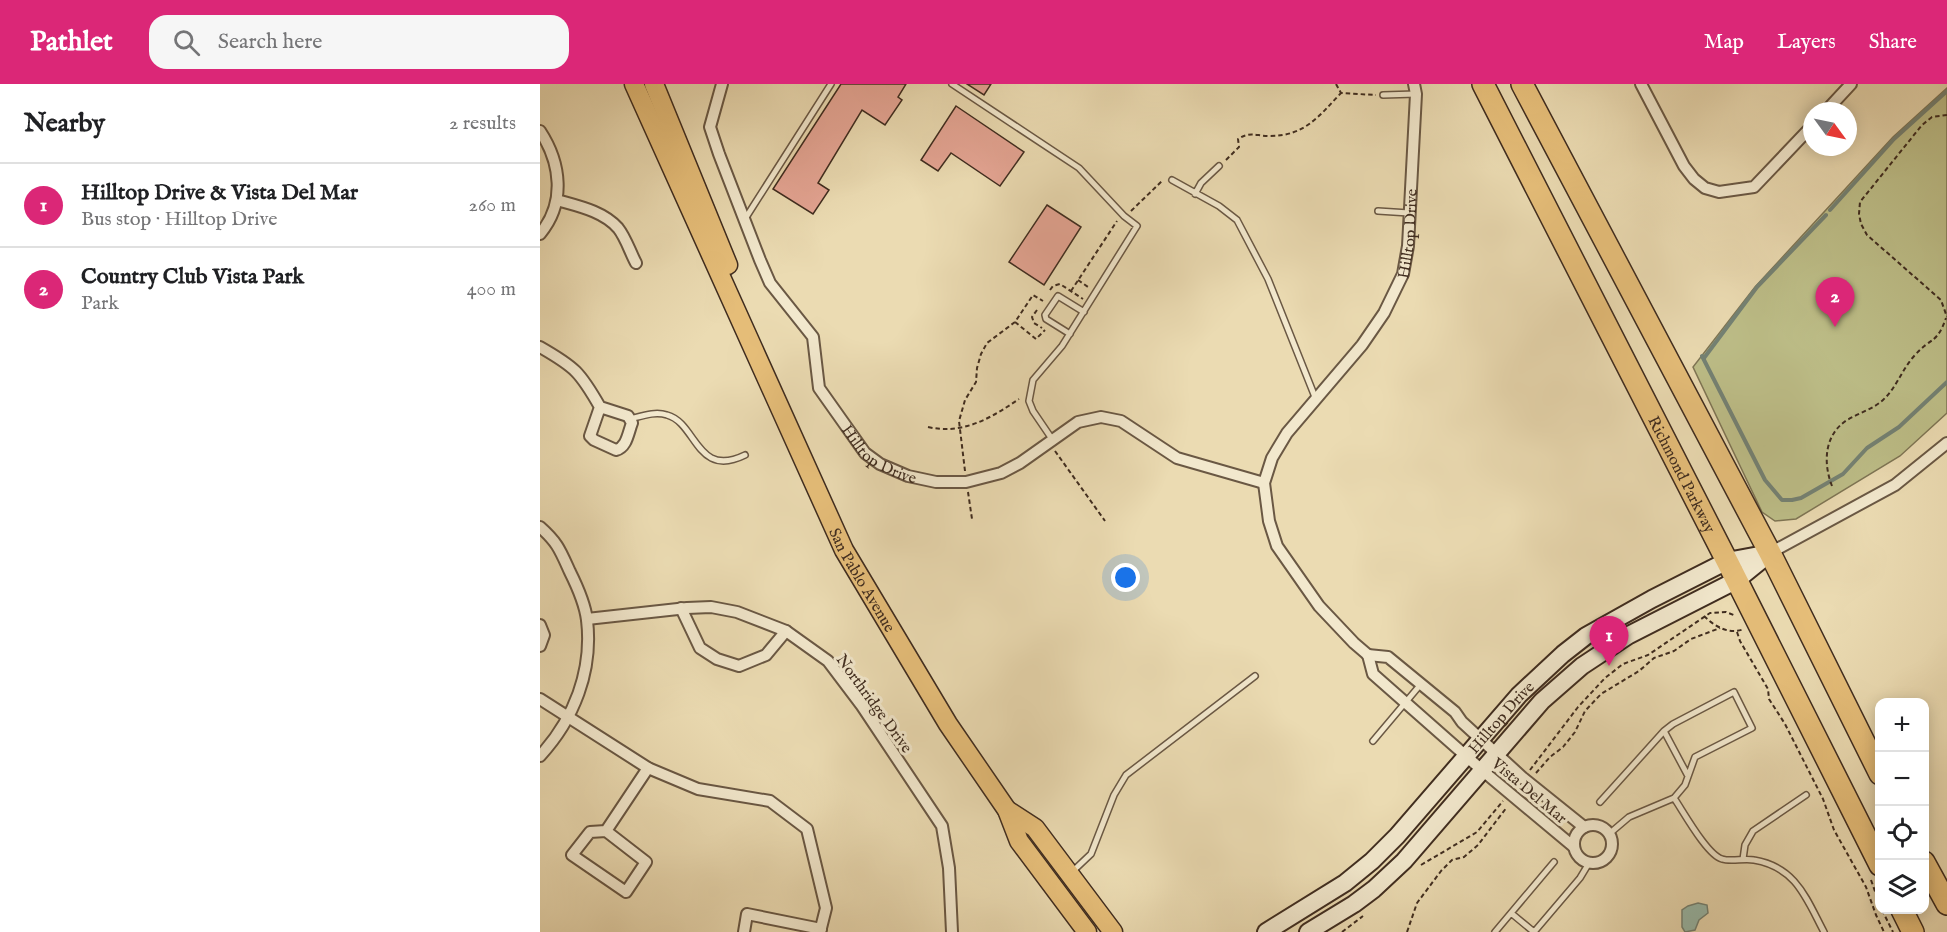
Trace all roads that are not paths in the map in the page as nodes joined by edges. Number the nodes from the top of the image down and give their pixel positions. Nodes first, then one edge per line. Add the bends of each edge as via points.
1 (633, 84) edge
2 (654, 84) edge
3 (722, 84) edge
4 (831, 84) edge
5 (952, 84) edge
6 (1483, 84) edge
7 (1522, 84) edge
8 (1641, 84) edge
9 (1851, 84) edge
10 (1415, 89) edge
11 (1383, 95) road end
12 (1834, 102) edge
13 (540, 131) edge
14 (1803, 135) edge
15 (1218, 166) road end
16 (1172, 180) road end
17 (1195, 194) junction
18 (557, 200) junction
19 (1378, 211) dead end
20 (1410, 213) junction
21 (745, 220) junction
22 (540, 234) edge
23 (636, 263) dead end
24 (1084, 312) junction
25 (747, 333) junction
26 (1070, 334) junction
27 (540, 347) edge
28 (1315, 397) junction
29 (600, 407) junction
30 (630, 419) junction
31 (1052, 439) junction
32 (1947, 443) edge
33 (745, 455) dead end
34 (1264, 483) junction
35 (540, 526) edge
36 (1770, 554) junction
37 (1727, 561) junction
38 (1737, 580) junction
39 (681, 608) junction
40 (587, 619) junction
41 (540, 625) edge
42 (786, 631) junction
43 (540, 646) edge
44 (1368, 655) junction
45 (1255, 676) dead end
46 (1421, 684) junction
47 (540, 699) edge
48 (1405, 702) junction
49 (568, 718) junction
50 (1664, 731) junction
51 (1481, 738) junction
52 (1373, 741) dead end
53 (1497, 754) junction
54 (540, 756) edge
55 (1467, 756) junction
56 (1875, 764) edge
57 (648, 768) junction
58 (1483, 771) junction
59 (1688, 776) junction
60 (1806, 795) dead end
61 (1674, 798) junction
62 (1600, 802) dead end
63 (1007, 810) junction
64 (1584, 827) junction
65 (606, 831) junction
66 (1609, 834) junction
67 (1574, 848) junction
68 (1743, 859) junction
69 (1877, 860) edge
70 (1554, 862) dead end
71 (1589, 863) junction
72 (1929, 871) edge
73 (1070, 874) junction
74 (1947, 904) edge
75 (1511, 913) junction
76 (1904, 914) edge
77 (820, 931) edge
78 (744, 932) edge
79 (952, 932) edge
80 (1087, 932) edge
81 (1113, 932) edge
82 (1266, 932) edge
83 (1308, 932) edge
84 (1495, 932) edge
85 (1534, 932) edge
86 (1824, 932) edge
87 (1913, 932) edge

1 - 25 main road, San Pablo Avenue
2 - 25 main road, San Pablo Avenue via 741,299
3 - 21 street, Hilltop Drive via 710,126
4 - 21 lane
5 - 24 lane via 1079,168 1137,226
6 - 37 highway, Richmond Parkway
7 - 36 highway
8 - 14 street via 1684,166 1705,188 1719,192 1754,187
9 - 12 street
10 - 11 lane
10 - 20 street, Hilltop Drive
13 - 18 street via 556,161
15 - 17 lane
16 - 17 lane
17 - 28 lane via 1237,220 1268,279
18 - 22 street
18 - 23 street via 606,218 619,229
19 - 20 lane
20 - 28 street, Hilltop Drive via 1403,274 1384,313 1362,345
21 - 31 street, Hilltop Drive via 770,283 813,337 819,388 865,453 880,464 936,482 966,482 1001,473
24 - 26 lane
24 - 26 lane via 1060,296 1050,306 1044,317
25 - 63 main road, San Pablo Avenue via 844,550 948,724
26 - 31 lane via 1039,371 1030,389 1033,411
27 - 29 street via 583,378
28 - 34 street, Hilltop Drive via 1282,441
29 - 30 street
29 - 30 street via 590,436 616,450 624,447
30 - 33 lane via 670,415 694,443 721,462
31 - 34 street, Hilltop Drive via 1078,422 1101,417 1121,421 1177,458
32 - 36 street, Hilltop Drive via 1895,485
34 - 44 street, Hilltop Drive via 1277,546 1318,606
35 - 40 street via 556,541
36 - 37 main road, Hilltop Drive
36 - 38 main road, Hilltop Drive
36 - 56 highway
37 - 38 highway, Richmond Parkway
37 - 51 main road, Hilltop Drive via 1586,636 1542,672
38 - 53 main road, Hilltop Drive via 1629,635 1582,666 1542,701
38 - 69 highway, Richmond Parkway
39 - 40 street, Northridge Drive
39 - 42 street, Northridge Drive via 711,607 737,612
39 - 42 street via 700,648 717,659 740,666 766,655
40 - 49 street via 586,674
41 - 43 street via 544,635
42 - 79 street, Northridge Drive via 828,661 942,826 949,868
44 - 46 street, Vista Del Mar via 1389,657
44 - 48 street, Vista Del Mar via 1373,674
45 - 73 lane via 1126,775 1091,854
46 - 48 lane
46 - 51 street, Vista Del Mar
47 - 49 street
48 - 52 lane
48 - 55 street, Vista Del Mar
49 - 54 street
49 - 57 street
50 - 59 lane
50 - 59 lane via 1734,692 1752,728 1695,757
50 - 62 lane
51 - 53 street, Vista Del Mar
51 - 55 main road, Hilltop Drive
53 - 58 main road, Hilltop Drive
53 - 64 street, Vista Del Mar
55 - 58 street, Vista Del Mar
55 - 82 main road, Hilltop Drive via 1372,861 1345,883
57 - 65 street
57 - 77 street via 698,789 770,801 807,829 826,908
58 - 67 street, Vista Del Mar
58 - 83 main road, Hilltop Drive via 1374,889
59 - 61 lane
60 - 68 lane via 1753,831
61 - 66 lane via 1629,817
61 - 68 lane via 1711,852 1721,859
63 - 73 main road, San Pablo Avenue via 1035,828
63 - 80 main road, San Pablo Avenue via 1019,842
64 - 66 street via 1598,826
64 - 67 street via 1574,840
65 - 65 street via 646,862 626,892 572,855 590,832
66 - 71 street via 1611,849 1607,856
67 - 71 street
68 - 86 lane via 1767,862 1784,871 1800,886
70 - 75 lane
71 - 85 lane
72 - 74 highway
73 - 81 main road, San Pablo Avenue
75 - 84 lane
75 - 85 lane
76 - 87 highway
77 - 78 street via 747,914

